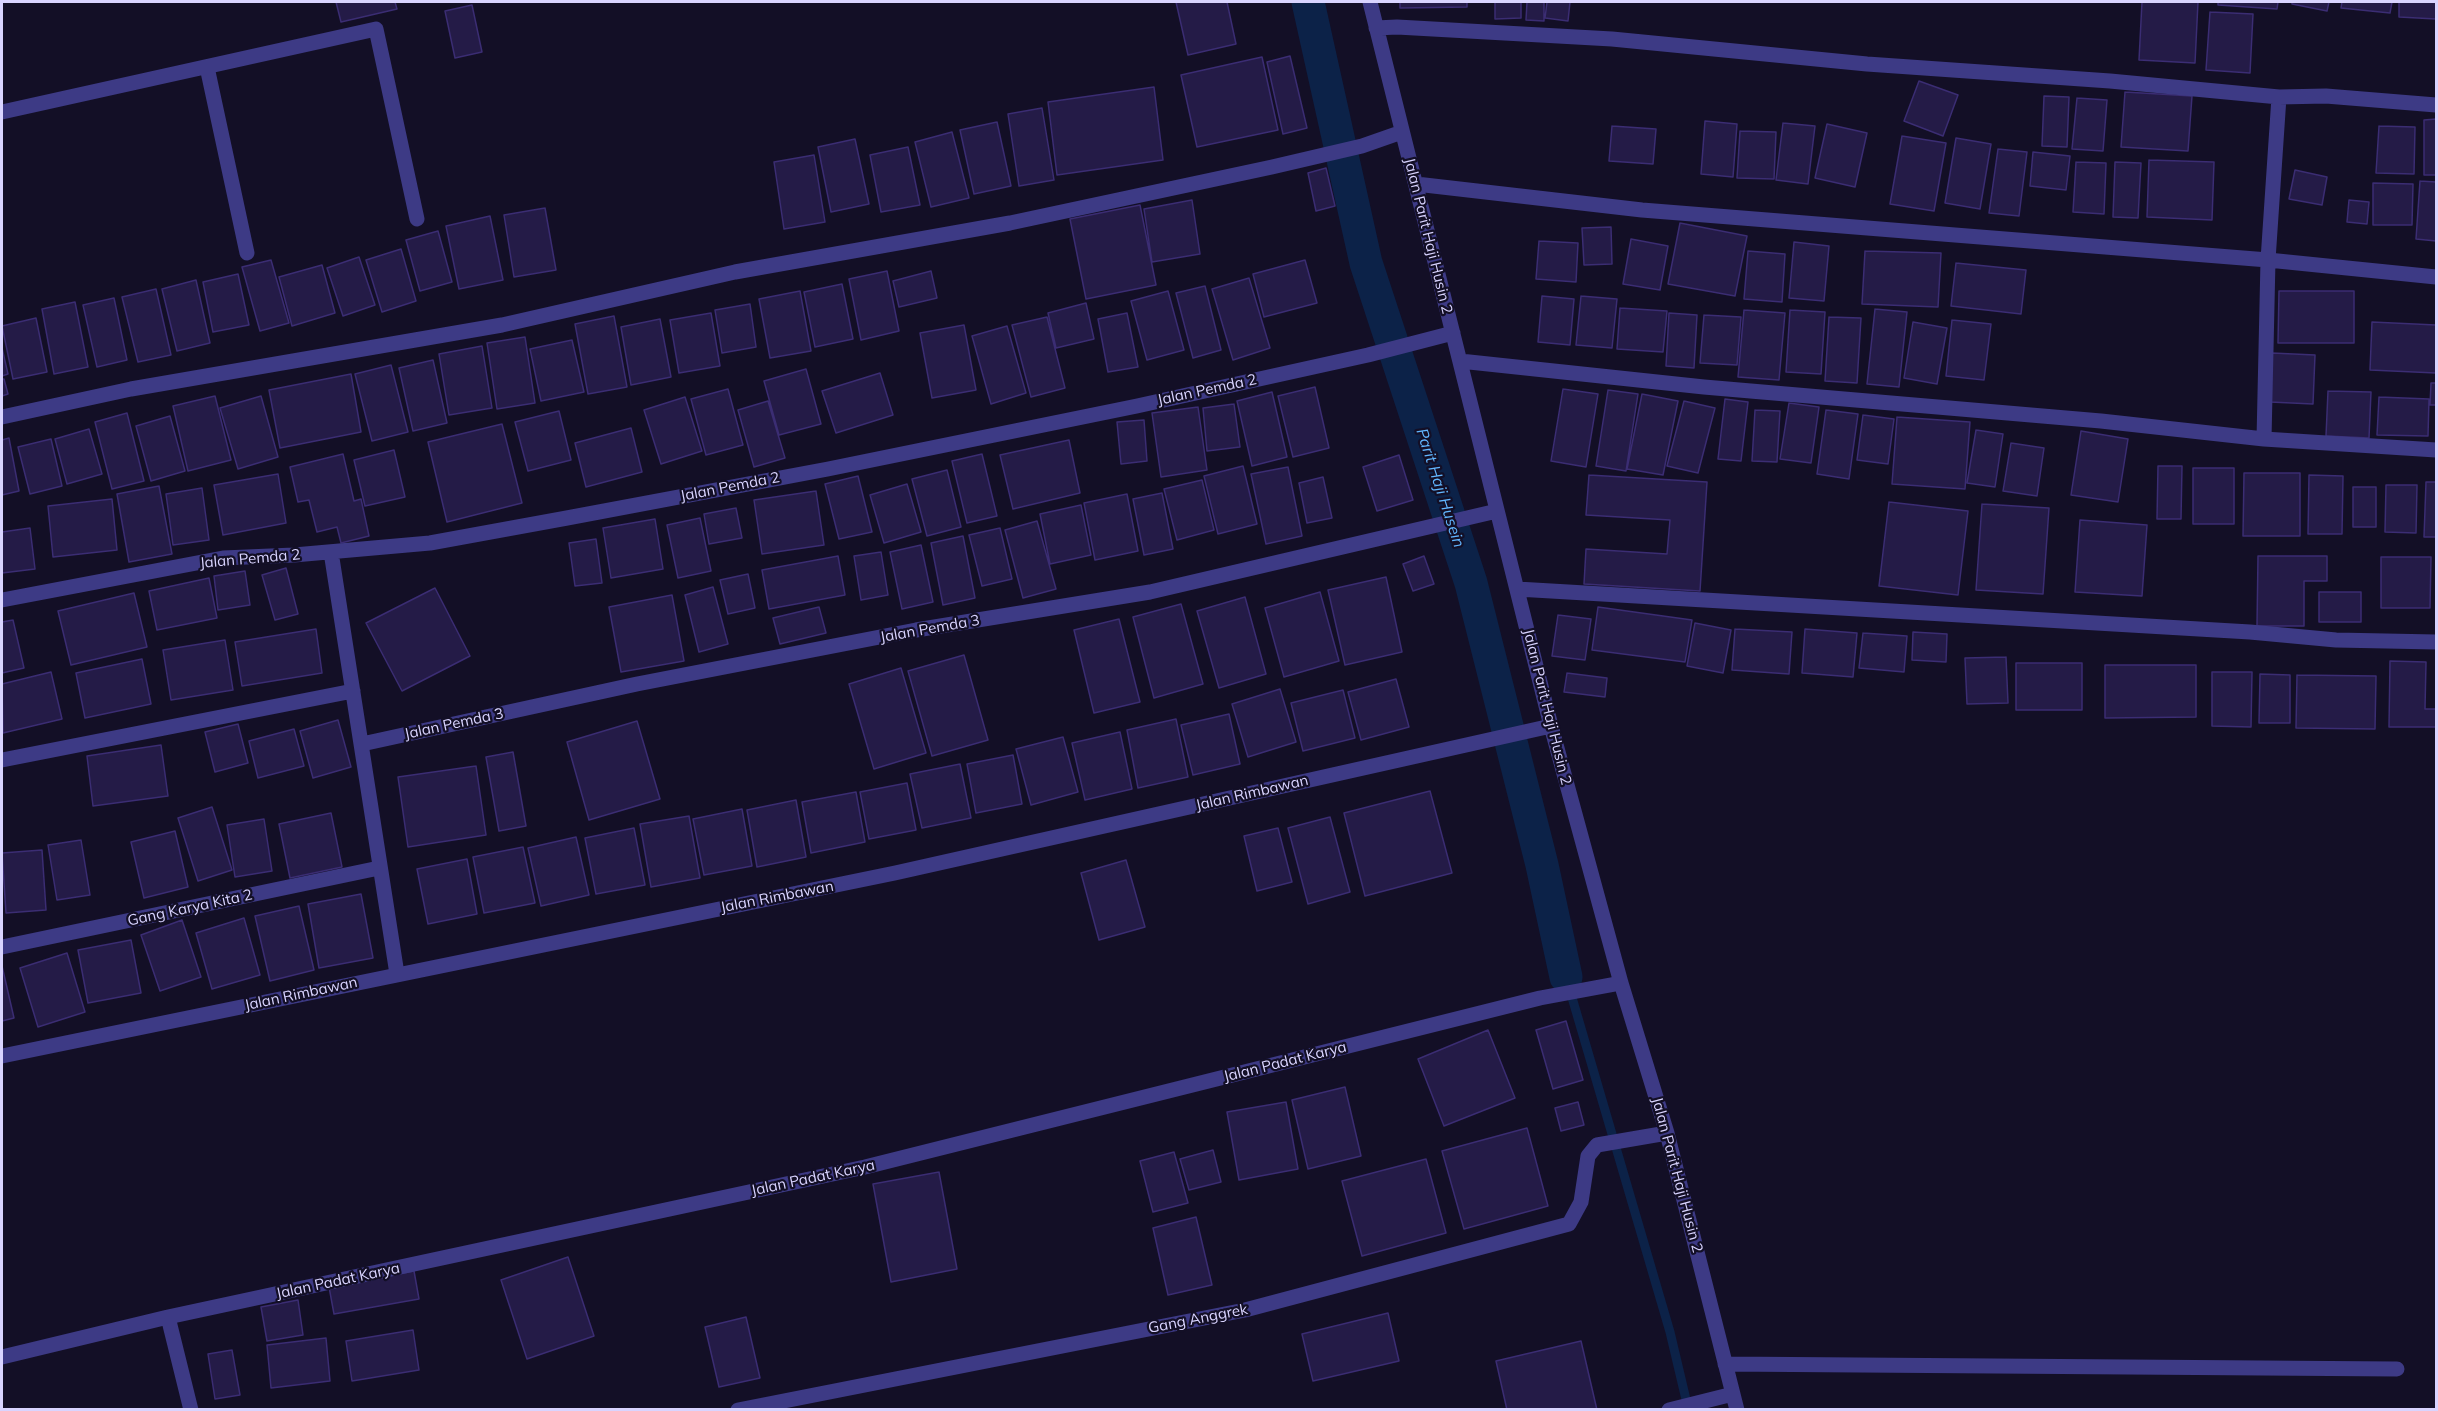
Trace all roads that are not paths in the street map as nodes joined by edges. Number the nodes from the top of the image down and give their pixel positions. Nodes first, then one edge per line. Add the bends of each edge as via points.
1 (1370, 2) edge
2 (1376, 28) junction
3 (207, 67) junction
4 (2279, 97) junction
5 (2436, 105) edge
6 (2, 112) edge
7 (1402, 132) junction
8 (1416, 184) junction
9 (417, 219) dead end
10 (247, 253) dead end
11 (2268, 260) junction
12 (2436, 277) edge
13 (1453, 333) junction
14 (1460, 361) junction
15 (2, 417) edge
16 (2264, 439) junction
17 (2436, 450) edge
18 (1497, 510) junction
19 (331, 552) junction
20 (1517, 589) junction
21 (2, 600) edge
22 (2436, 642) edge
23 (352, 691) junction
24 (1551, 726) junction
25 (363, 744) junction
26 (2, 760) edge
27 (379, 868) junction
28 (2, 947) edge
29 (397, 974) junction
30 (1621, 982) junction
31 (2, 1056) edge
32 (1667, 1133) junction
33 (168, 1317) junction
34 (2, 1357) edge
35 (1725, 1364) junction
36 (2397, 1369) dead end
37 (1732, 1394) junction
38 (191, 1410) edge
39 (738, 1410) edge
40 (1669, 1410) edge
41 (1737, 1410) edge

1 - 2 street, Jalan Parit Haji Husin 2
2 - 4 street via 1612,39
2 - 7 street, Jalan Parit Haji Husin 2
3 - 6 street
3 - 9 street via 376,29
3 - 10 street
4 - 5 street via 2326,96
4 - 11 street
7 - 8 street, Jalan Parit Haji Husin 2
7 - 15 street via 1362,146 1272,167 1010,223 735,272 502,325 131,389
8 - 11 street via 1642,210
8 - 13 street, Jalan Parit Haji Husin 2
11 - 12 street
11 - 16 street
13 - 14 street, Jalan Parit Haji Husin 2
13 - 19 street, Jalan Pemda 2 via 1137,406 805,473 430,543
14 - 16 street
14 - 18 street, Jalan Parit Haji Husin 2
16 - 17 street
18 - 20 street, Jalan Parit Haji Husin 2
18 - 25 street, Jalan Pemda 3 via 1150,592 916,630 649,681
19 - 21 street, Jalan Pemda 2 via 223,558
19 - 23 street
20 - 22 street via 2336,640
20 - 24 street, Jalan Parit Haji Husin 2
23 - 25 street
23 - 26 street
24 - 29 street, Jalan Rimbawan via 895,873
24 - 30 street, Jalan Parit Haji Husin 2
25 - 27 street
27 - 28 street, Gang Karya Kita 2
27 - 29 street
29 - 31 street, Jalan Rimbawan
30 - 32 street, Jalan Parit Haji Husin 2
30 - 33 street, Jalan Padat Karya via 1540,998 865,1167
32 - 35 street, Jalan Parit Haji Husin 2
32 - 39 street, Gang Anggrek via 1597,1146 1588,1156 1581,1202 1569,1224 1245,1310
33 - 34 street, Jalan Padat Karya
33 - 38 street
35 - 36 street
35 - 37 street, Jalan Parit Haji Husin 2
37 - 40 street
37 - 41 street, Jalan Parit Haji Husin 2

